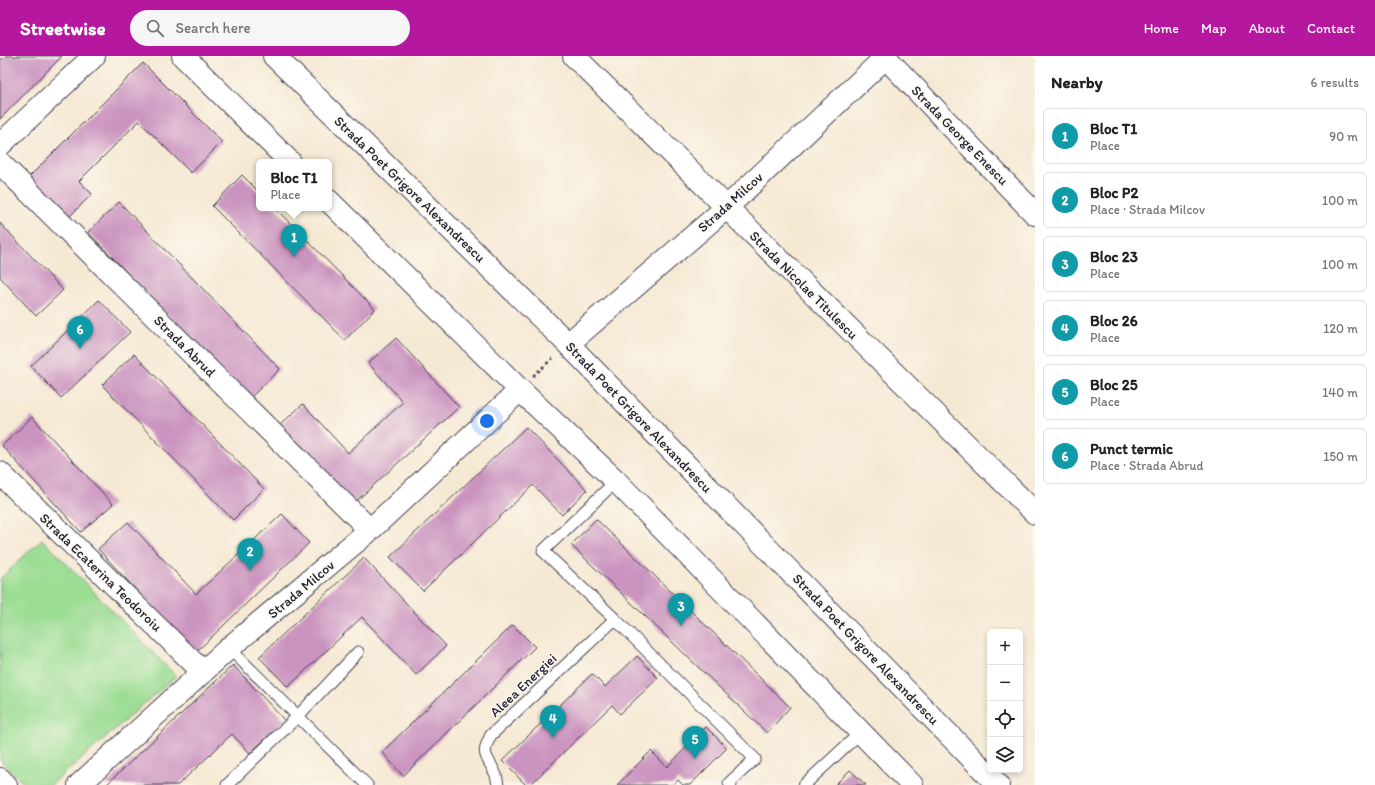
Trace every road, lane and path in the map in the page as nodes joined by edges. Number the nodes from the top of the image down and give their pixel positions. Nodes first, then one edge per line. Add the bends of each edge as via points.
1 (94, 56) edge
2 (183, 56) edge
3 (274, 56) edge
4 (574, 56) edge
5 (886, 56) edge
6 (0, 145) edge
7 (287, 159) edge
8 (0, 163) edge
9 (332, 204) edge
10 (726, 208) junction
11 (1035, 214) edge
12 (568, 344) junction
13 (520, 390) junction
14 (0, 473) edge
15 (616, 481) junction
16 (1035, 513) edge
17 (370, 530) junction
18 (615, 619) junction
19 (229, 648) junction
20 (358, 652) dead end
21 (203, 672) junction
22 (298, 716) junction
23 (860, 733) junction
24 (0, 779) edge
25 (6, 785) edge
26 (79, 785) edge
27 (227, 785) edge
28 (368, 785) edge
29 (498, 785) edge
30 (731, 785) edge
31 (804, 785) edge
32 (912, 785) edge
33 (998, 785) edge

1 - 6 street
2 - 7 street
3 - 12 street, Strada Poet Grigore Alexandrescu
4 - 10 street, Strada Nicolae Titulescu
5 - 10 street, Strada Milcov
5 - 11 street, Strada George Enescu
8 - 17 street, Strada Abrud
9 - 13 street
10 - 12 street, Strada Milcov
10 - 16 street, Strada Nicolae Titulescu
12 - 13 path
12 - 33 street, Strada Poet Grigore Alexandrescu
13 - 15 street
13 - 17 street, Strada Milcov
14 - 21 street, Strada Ecaterina Teodoroiu
15 - 18 lane via 543,551
15 - 23 street
17 - 19 street, Strada Milcov
18 - 29 lane, Aleea Energiei via 491,735 484,753 496,774
18 - 30 lane via 755,759 729,783
19 - 21 street, Strada Milcov
19 - 22 lane
20 - 22 lane
21 - 26 street, Strada Milcov
22 - 27 lane
22 - 28 lane
23 - 31 lane
23 - 32 street
24 - 25 street

